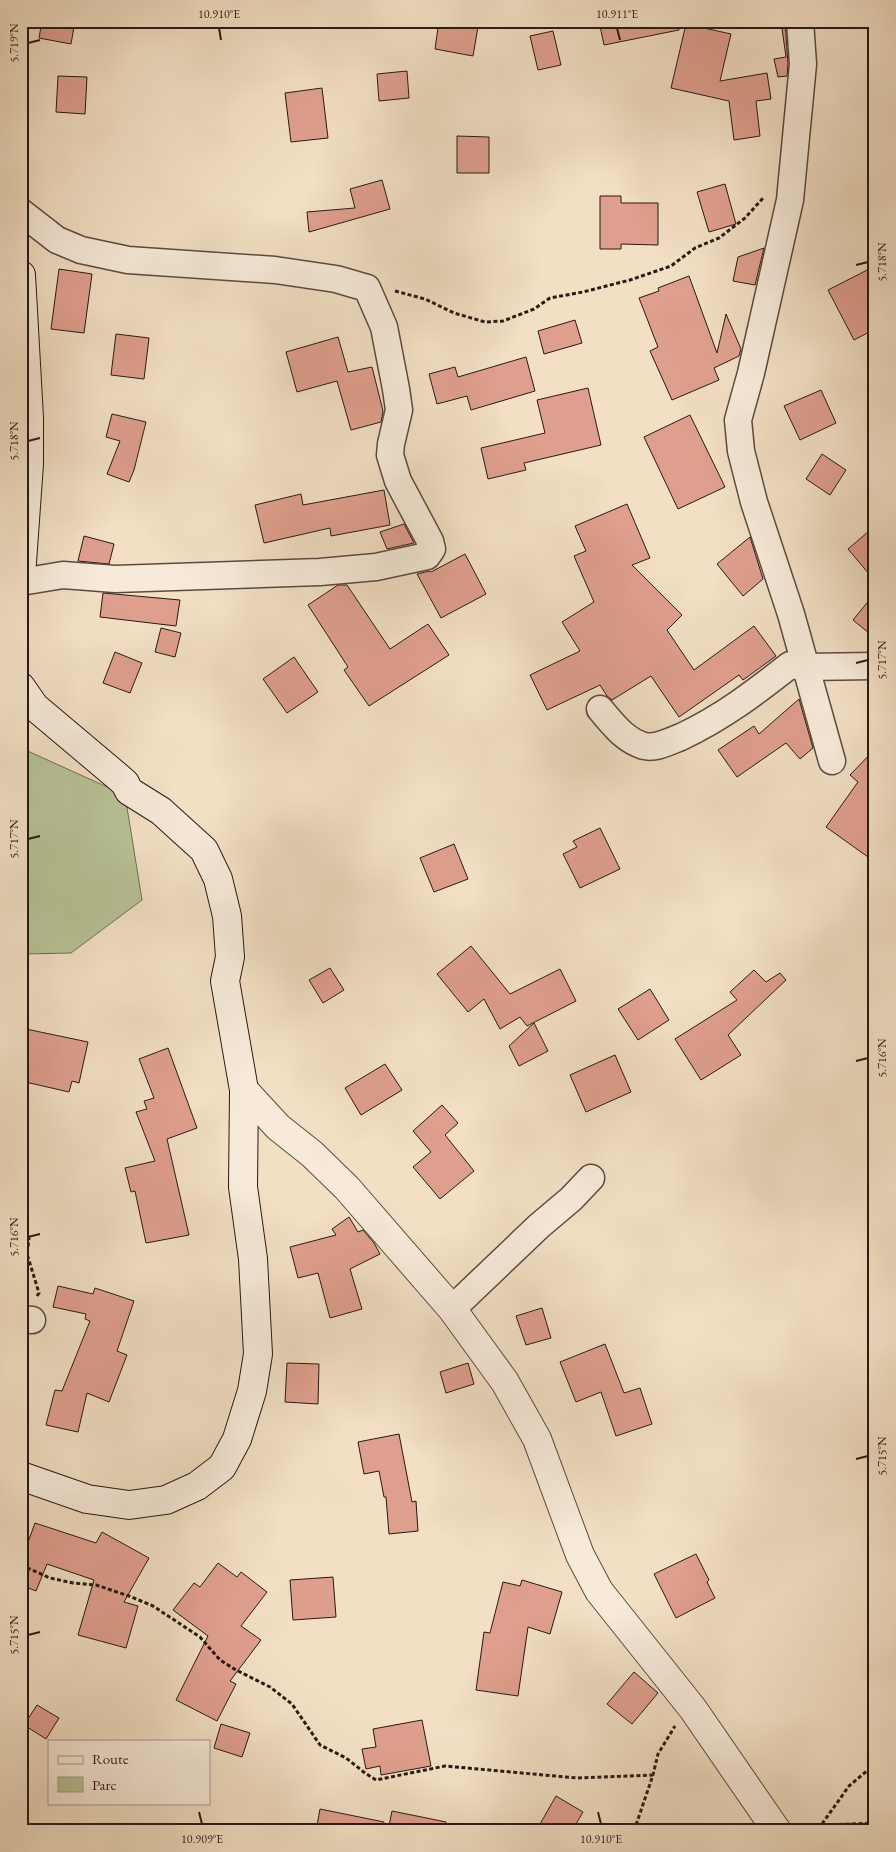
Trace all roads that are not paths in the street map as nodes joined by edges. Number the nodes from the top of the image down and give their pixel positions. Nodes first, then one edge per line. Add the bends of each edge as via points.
1 (800, 21) edge
2 (21, 212) edge
3 (21, 275) edge
4 (21, 576) edge
5 (21, 582) edge
6 (875, 666) edge
7 (806, 667) junction
8 (26, 698) edge
9 (600, 709) dead end
10 (832, 761) dead end
11 (244, 1090) junction
12 (591, 1178) dead end
13 (452, 1309) junction
14 (21, 1476) edge
15 (771, 1821) edge

1 - 7 street via 803,64 790,200 738,420 741,451 754,502
2 - 5 street via 57,240 81,250 128,260 275,270 336,279 367,288 384,327 399,410 390,455 398,480 432,549 428,556 376,567 320,572 115,579 63,575
3 - 4 main road via 29,418
6 - 7 street
7 - 9 street via 790,665 710,723 663,744 645,746 623,736
7 - 10 street
8 - 11 main road via 118,776 129,791 162,811 204,850 218,879 227,916 230,957 225,981
11 - 13 main road via 278,1126 347,1188
11 - 14 main road via 243,1187 253,1259 258,1354 252,1391 240,1431 222,1467 198,1486 166,1500 129,1505 87,1499
12 - 13 street
13 - 15 main road via 505,1382 537,1439 580,1555 599,1591 693,1709

